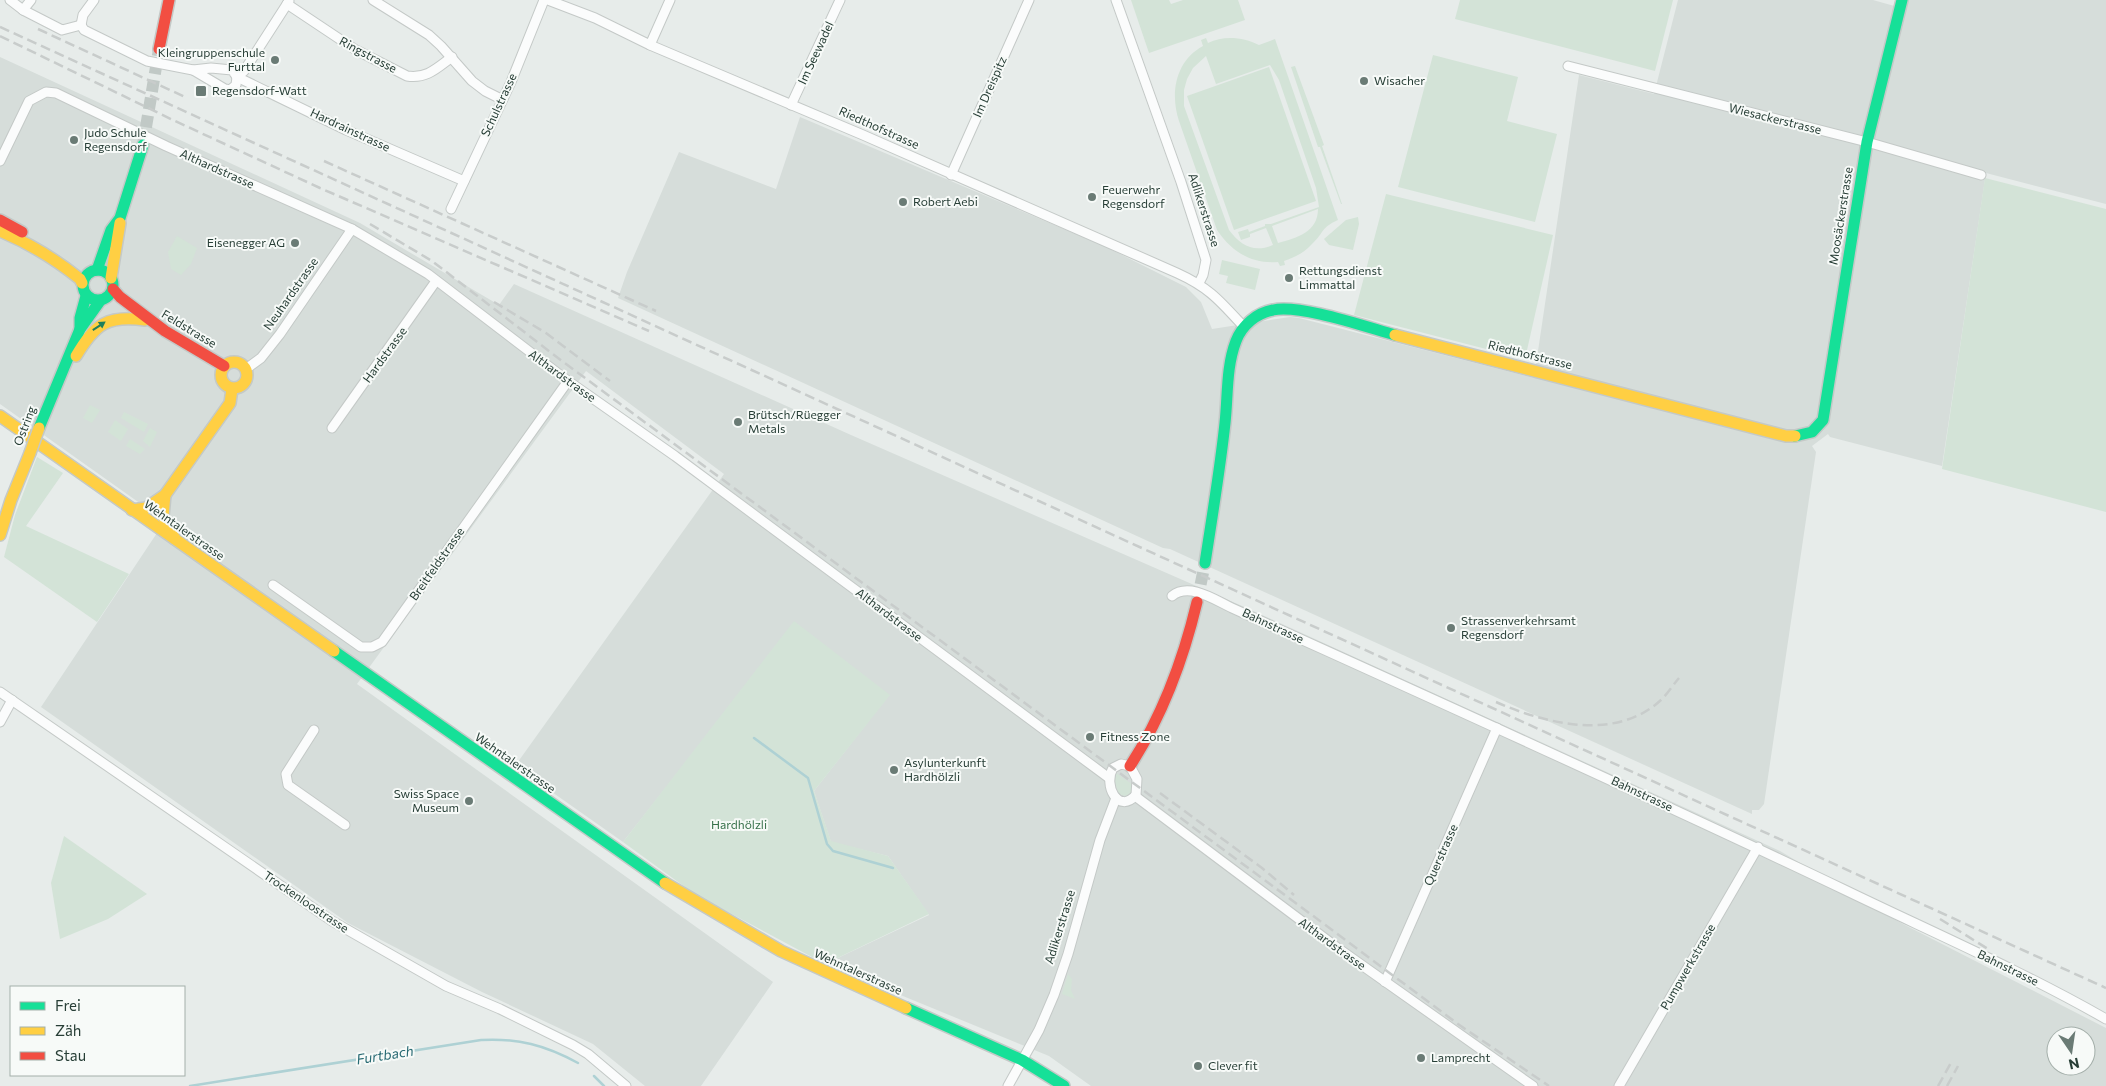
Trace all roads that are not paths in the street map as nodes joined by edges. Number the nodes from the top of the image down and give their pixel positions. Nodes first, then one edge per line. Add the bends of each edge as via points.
1 (10, 0) edge
2 (31, 0) edge
3 (94, 0) edge
4 (169, 0) edge
5 (373, 0) edge
6 (544, 0) edge
7 (548, 0) edge
8 (670, 0) edge
9 (840, 0) edge
10 (1029, 0) edge
11 (1116, 0) edge
12 (1902, 0) edge
13 (288, 2) edge
14 (23, 10) junction
15 (81, 25) junction
16 (650, 45) junction
17 (159, 49) tunnel mouth
18 (452, 57) junction
19 (1568, 66) dead end
20 (193, 70) junction
21 (237, 77) junction
22 (501, 100) junction
23 (791, 106) junction
24 (1867, 142) junction
25 (143, 145) tunnel mouth
26 (0, 161) edge
27 (951, 174) junction
28 (1981, 175) dead end
29 (464, 181) junction
30 (451, 209) dead end
31 (120, 218) junction
32 (0, 220) edge
33 (352, 229) junction
34 (0, 231) edge
35 (31, 244) junction
36 (58, 261) junction
37 (93, 271) junction
38 (436, 281) junction
39 (82, 283) junction
40 (112, 283) junction
41 (1198, 283) junction
42 (86, 296) junction
43 (102, 300) junction
44 (144, 317) junction
45 (1244, 327) junction
46 (80, 329) junction
47 (224, 366) junction
48 (246, 369) junction
49 (60, 377) junction
50 (568, 381) junction
51 (232, 389) junction
52 (0, 416) edge
53 (332, 428) dead end
54 (1811, 433) joint
55 (165, 495) junction
56 (132, 510) junction
57 (0, 535) edge
58 (175, 540) junction
59 (1205, 563) tunnel mouth
60 (273, 584) dead end
61 (1172, 596) dead end
62 (1197, 602) tunnel mouth
63 (0, 692) edge
64 (12, 700) junction
65 (0, 722) edge
66 (1497, 728) junction
67 (314, 730) dead end
68 (1130, 766) junction
69 (1109, 778) junction
70 (1135, 796) junction
71 (1116, 798) junction
72 (345, 825) dead end
73 (1758, 847) junction
74 (1385, 982) junction
75 (2106, 1019) edge
76 (1022, 1060) junction
77 (626, 1086) edge
78 (1008, 1086) edge
79 (1064, 1086) edge
80 (1533, 1086) edge
81 (1619, 1086) edge

1 - 14 street
2 - 14 street
3 - 15 street via 83,14
4 - 17 main road
5 - 18 street via 429,35
6 - 22 street, Schulstrasse
7 - 16 street, Riedthofstrasse via 595,18
8 - 16 street
9 - 23 street, Im Seewadel
10 - 27 street, Im Dreispitz
11 - 41 street, Adlikerstrasse via 1206,260
12 - 24 main road, Moosäckerstrasse
13 - 18 street, Ringstrasse via 356,50 407,76 430,73
13 - 21 street
14 - 15 street via 62,30
15 - 20 street, Hardrainstrasse via 84,30 147,61
16 - 23 street, Riedthofstrasse
18 - 22 street via 472,81
19 - 24 street, Wiesackerstrasse
20 - 21 street, Hardrainstrasse via 232,70
20 - 21 street, Hardrainstrasse via 230,90 236,86
21 - 29 street, Hardrainstrasse via 346,130
22 - 29 street, Schulstrasse
23 - 27 street, Riedthofstrasse
24 - 28 street, Wiesackerstrasse
24 - 54 main road, Moosäckerstrasse via 1824,420
25 - 31 main road
26 - 33 street, Althardstrasse via 30,100 46,92 56,93
27 - 41 street, Riedthofstrasse
29 - 30 street, Schulstrasse
31 - 37 main road
31 - 40 main road
32 - 35 main road via 22,232
33 - 38 street, Althardstrasse
33 - 48 street, Neuhardstrasse via 280,334 261,358
34 - 35 main road
35 - 36 main road
36 - 37 main road
36 - 39 main road
37 - 39 main road
37 - 40 main road via 105,272
38 - 50 street, Althardstrasse
38 - 53 street, Hardstrasse
39 - 42 main road
40 - 43 main road
40 - 44 main road, Feldstrasse via 116,294
41 - 45 street via 1214,294
42 - 43 main road
42 - 46 main road, Ostring
43 - 44 main road, Feldstrasse
43 - 46 main road, Ostring
44 - 47 main road, Feldstrasse
49 -> 44 main road via 71,367 88,335 102,322 127,316
45 - 54 main road, Riedthofstrasse via 1265,312 1300,311 1786,436
45 - 59 main road via 1232,356
46 - 49 main road, Ostring
47 - 48 main road via 236,362
47 - 51 main road via 222,382
48 - 51 main road via 248,377 244,385
49 - 57 main road, Ostring, bridge
50 - 60 street, Breitfeldstrasse via 382,642 372,647 361,647
50 - 69 street, Althardstrasse via 683,462
51 - 55 main road via 230,403
52 - 56 main road, Wehntalerstrasse
55 - 56 main road via 146,508
55 - 58 main road via 163,516
56 - 58 main road, Wehntalerstrasse
58 - 76 main road, Wehntalerstrasse via 691,900 806,964
61 - 66 street, Bahnstrasse via 1183,590 1198,593
62 - 68 main road via 1174,680
63 - 64 street, Trockenloostrasse
64 - 65 street
64 - 77 street, Trockenloostrasse via 332,921 446,986 573,1045
66 - 73 street, Bahnstrasse
66 - 74 street, Querstrasse
67 - 72 street via 286,774 288,785
68 - 69 street via 1115,766
68 - 70 street via 1137,779
69 - 71 street
70 - 71 street via 1125,802
70 - 74 street, Althardstrasse
71 - 76 street, Adlikerstrasse via 1100,840 1054,995
73 - 75 street, Bahnstrasse via 2037,982
73 - 81 street, Pumpwerkstrasse
74 - 80 street, Althardstrasse
76 - 78 street
76 - 79 main road, Wehntalerstrasse

